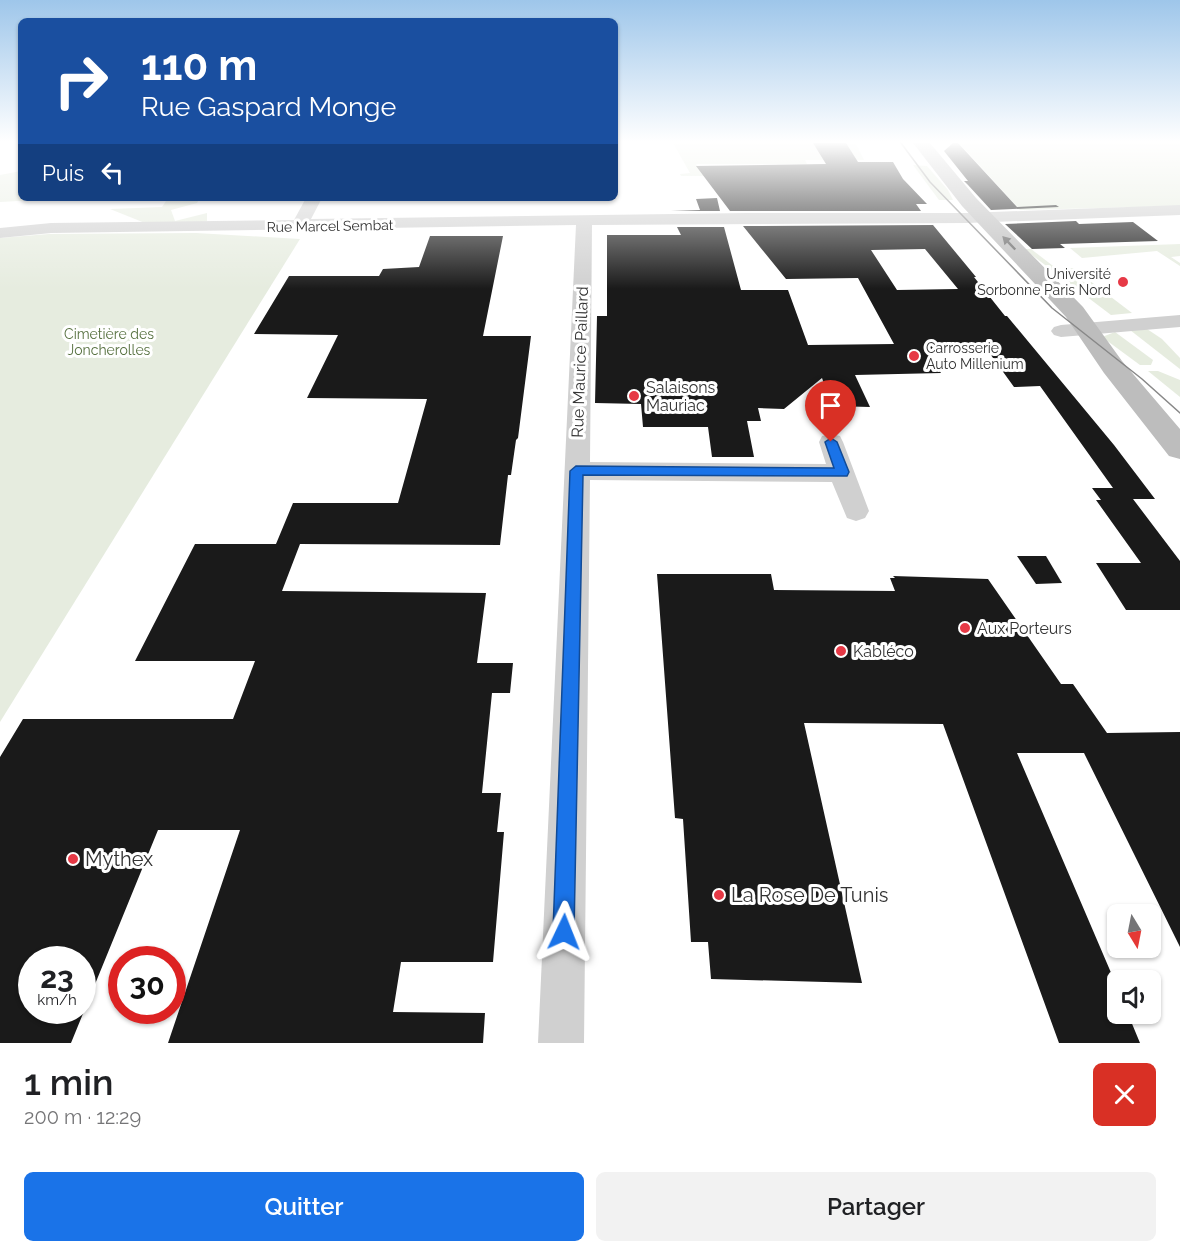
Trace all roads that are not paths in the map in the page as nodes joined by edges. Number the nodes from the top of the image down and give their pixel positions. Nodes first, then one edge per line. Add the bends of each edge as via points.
1 (955, 192) edge
2 (312, 201) edge
3 (1180, 210) edge
4 (974, 217) junction
5 (584, 222) junction
6 (299, 226) junction
7 (0, 233) edge
8 (1180, 321) edge
9 (1087, 330) junction
10 (1061, 331) junction
11 (831, 442) dead end
12 (1177, 459) edge
13 (576, 471) junction
14 (842, 472) junction
15 (856, 511) dead end
16 (561, 1043) edge

1 - 4 street
2 - 6 street
3 - 4 street, Rue Marcel Sembat
4 - 5 street, Rue Marcel Sembat
9 -> 4 street via 1075,312
4 - 10 street via 970,231
5 - 6 street, Rue Marcel Sembat
5 - 13 street, Rue Maurice Paillard
6 - 7 street, Rue Marcel Sembat via 51,228
8 - 9 street
9 - 10 street
9 - 12 street
10 - 12 street
11 - 14 street
13 - 14 street
13 - 16 street, Rue Maurice Paillard
14 - 15 street

